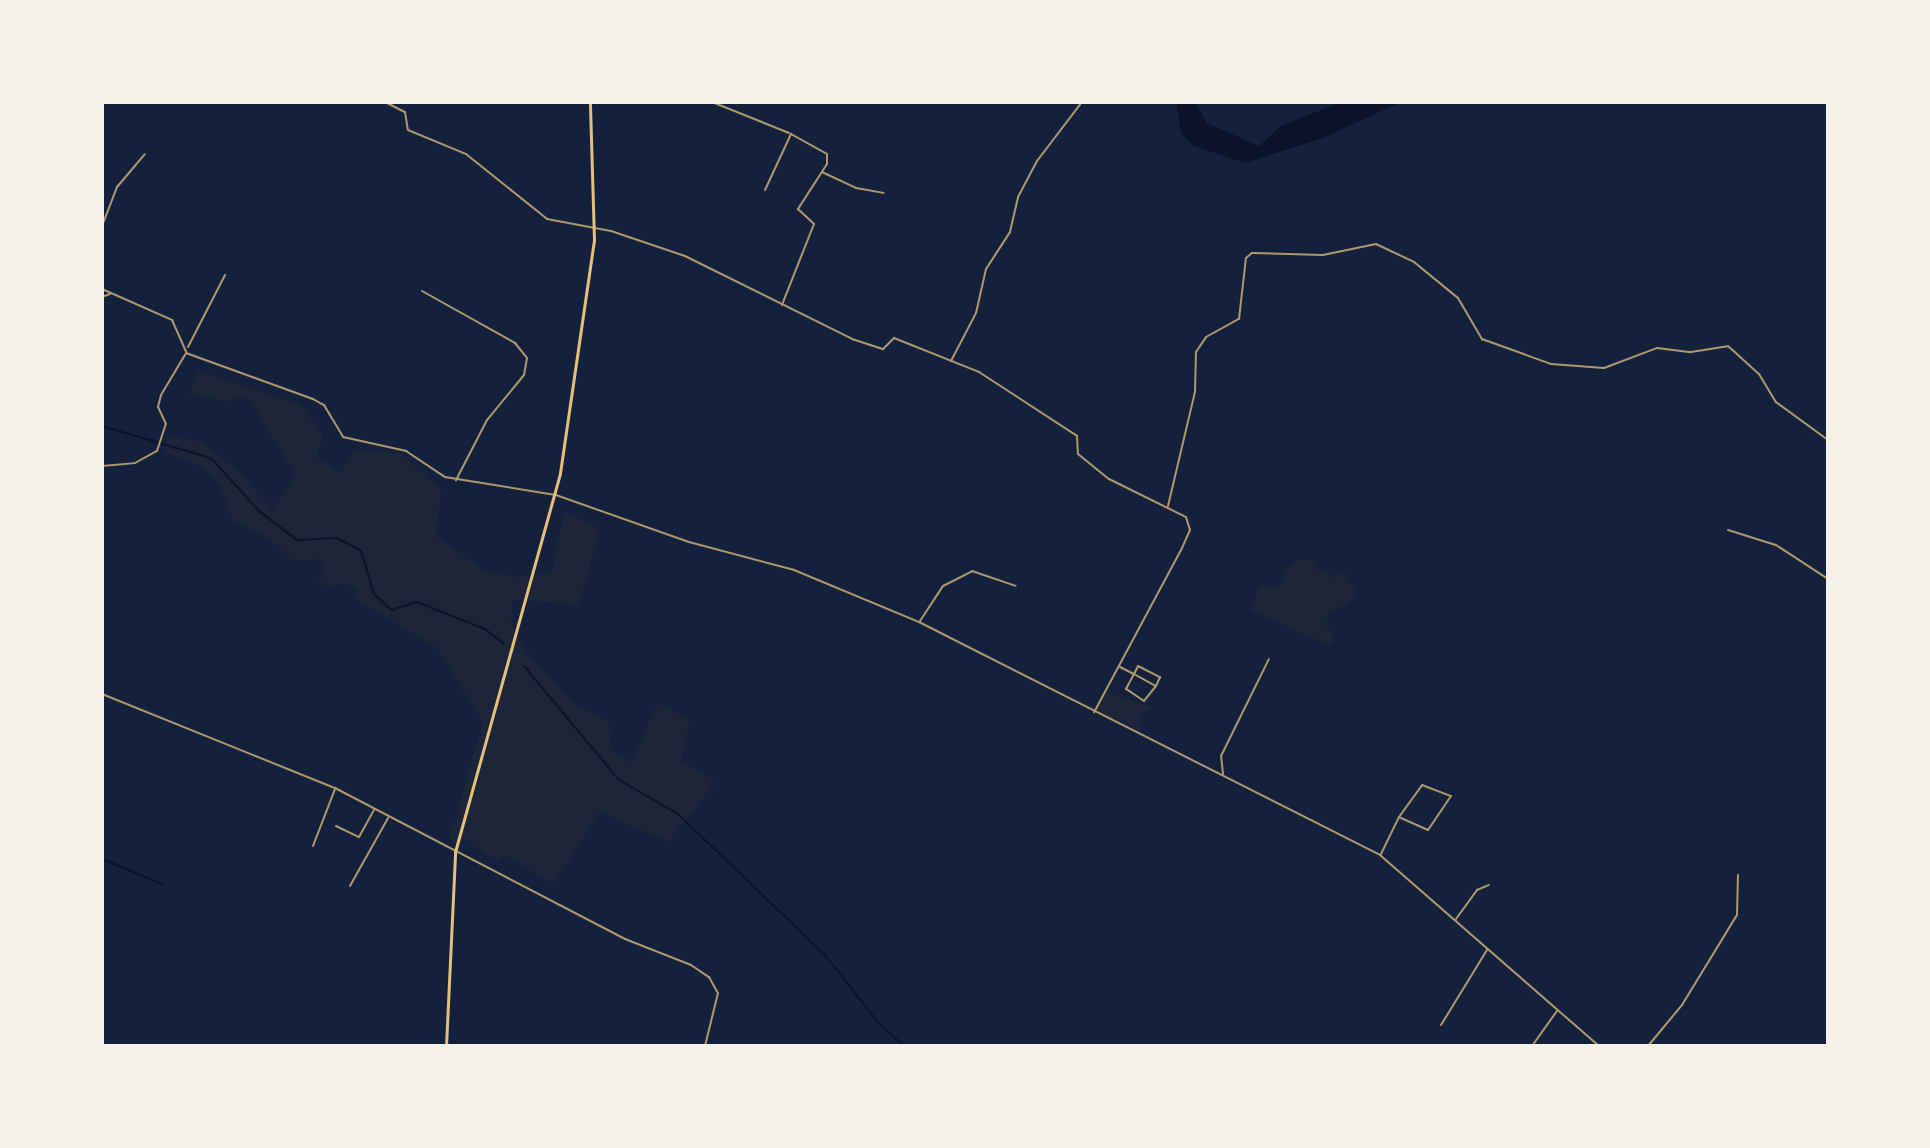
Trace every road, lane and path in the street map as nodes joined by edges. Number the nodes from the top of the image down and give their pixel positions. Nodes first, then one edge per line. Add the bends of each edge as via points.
1 (385, 102) edge
2 (590, 102) edge
3 (712, 102) edge
4 (1082, 102) edge
5 (791, 134) junction
6 (145, 154) dead end
7 (822, 172) junction
8 (765, 190) dead end
9 (884, 193) dead end
10 (102, 226) edge
11 (594, 230) junction
12 (225, 275) dead end
13 (102, 289) edge
14 (422, 291) dead end
15 (111, 293) junction
16 (102, 297) edge
17 (781, 306) junction
18 (188, 348) junction
19 (186, 353) junction
20 (951, 361) junction
21 (1828, 440) edge
22 (102, 466) edge
23 (456, 480) junction
24 (556, 495) junction
25 (1168, 506) junction
26 (1728, 530) dead end
27 (1828, 579) edge
28 (1016, 586) dead end
29 (919, 622) junction
30 (1269, 659) dead end
31 (1119, 666) junction
32 (1134, 674) junction
33 (1156, 686) junction
34 (102, 694) edge
35 (1094, 712) junction
36 (1222, 775) junction
37 (335, 788) junction
38 (374, 810) junction
39 (1399, 817) junction
40 (388, 818) junction
41 (336, 826) dead end
42 (313, 846) dead end
43 (455, 852) junction
44 (1380, 855) junction
45 (1738, 875) dead end
46 (1489, 885) dead end
47 (350, 886) dead end
48 (1456, 919) junction
49 (1487, 950) junction
50 (1557, 1011) junction
51 (1441, 1025) dead end
52 (446, 1046) edge
53 (705, 1046) edge
54 (1532, 1046) edge
55 (1599, 1046) edge
56 (1648, 1046) edge

1 - 11 street via 405,112 408,130 466,154 547,219
2 - 11 main road
3 - 5 street
4 - 20 street via 1037,161 1018,197 1010,232 986,269 976,313
5 - 7 street via 827,154
5 - 8 street
6 - 10 street via 117,187
7 - 9 street via 856,188
7 - 17 street via 798,209 814,224
11 - 17 street via 685,256
11 - 24 main road
12 - 18 street
13 - 15 street
14 - 23 street via 515,343 527,358 524,375 469,448
15 - 16 street
15 - 18 street via 172,320
17 - 20 street via 881,349 894,338
18 - 19 street
19 - 22 street via 161,395 158,407 166,424 159,446 135,463
19 - 23 street via 313,399 324,405 343,437 406,451
20 - 25 street via 1004,387 1077,436 1078,454 1109,479
21 - 25 street via 1776,402 1759,374 1728,346 1691,352 1657,348 1604,368 1551,364 1482,339 1458,298 1414,262 1376,244 1323,255 1252,253 1246,258 1239,319 1202,340 1196,352 1195,392
23 - 24 street
24 - 29 street via 689,542 794,570
24 - 43 main road
25 - 31 street via 1186,517 1190,530
26 - 27 street via 1776,545
28 - 29 street via 975,570 943,586
29 - 35 street
30 - 36 street via 1221,756
31 - 32 street
31 - 35 street
32 - 33 street
32 - 33 street via 1140,664 1160,677
32 - 33 street via 1126,689 1144,701
34 - 37 street
35 - 36 street
36 - 44 street
37 - 38 street
37 - 42 street
38 - 40 street
38 - 41 street via 359,837
39 - 39 street via 1422,785 1451,796 1428,830
39 - 44 street
40 - 43 street
40 - 47 street
43 - 52 main road
43 - 53 street via 709,977 718,1000
44 - 48 street
45 - 56 street via 1737,915 1682,1005
46 - 48 street via 1477,890
48 - 49 street
49 - 50 street
49 - 51 street
50 - 54 street
50 - 55 street

